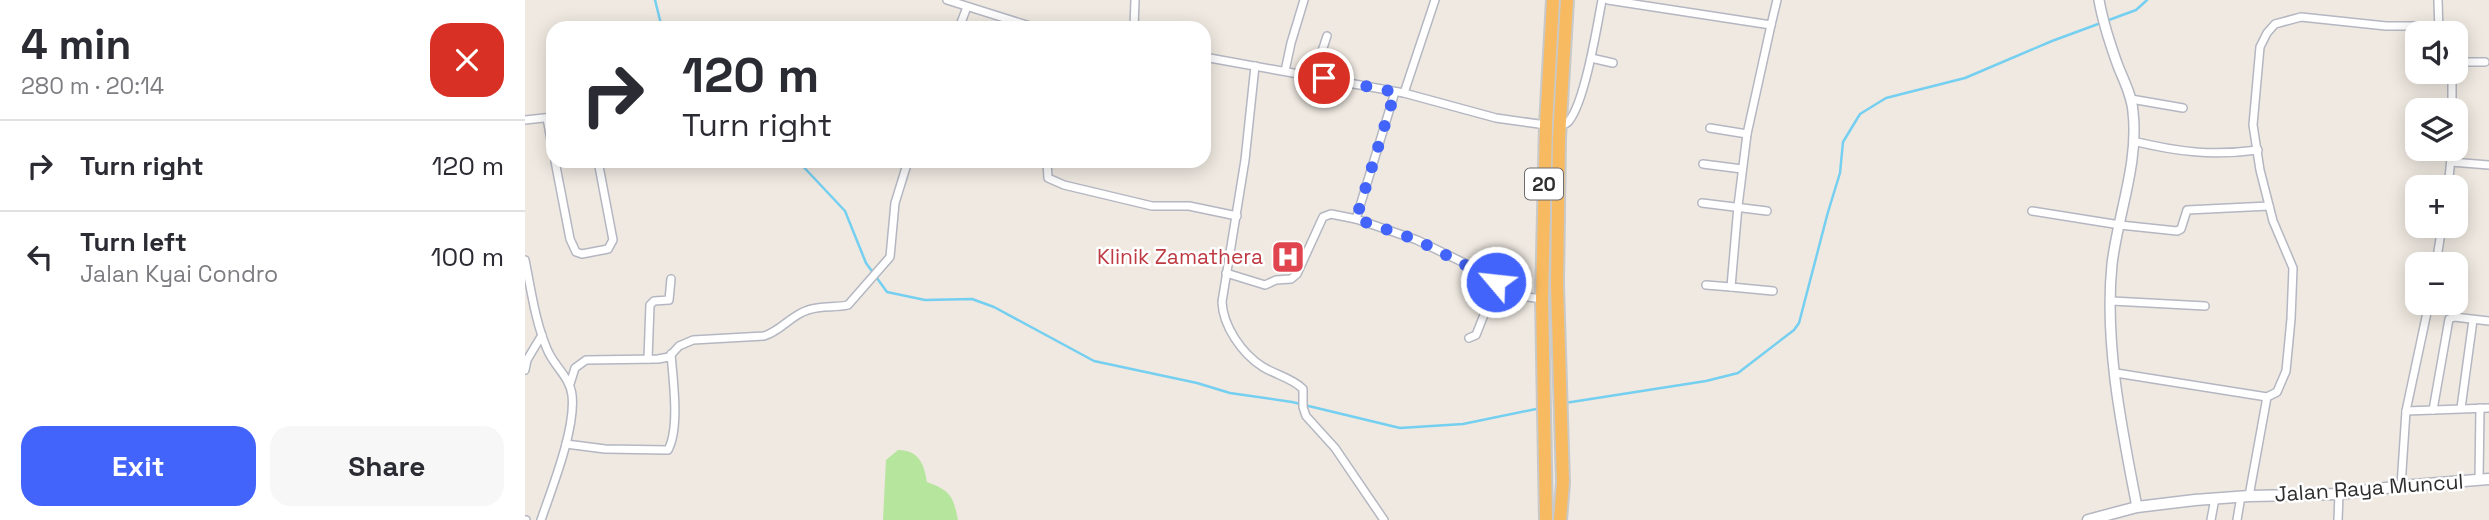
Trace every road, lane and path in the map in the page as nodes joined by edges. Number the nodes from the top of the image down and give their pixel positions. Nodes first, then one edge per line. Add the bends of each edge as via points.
1 (947, 0) edge
2 (1135, 0) edge
3 (1304, 0) edge
4 (1435, 0) edge
5 (1553, 0) edge
6 (1567, 0) edge
7 (1602, 0) edge
8 (1608, 0) edge
9 (1777, 0) edge
10 (2438, 0) edge
11 (2099, 1) edge
12 (967, 7) junction
13 (962, 21) edge
14 (1013, 21) edge
15 (1134, 21) edge
16 (2439, 21) edge
17 (1771, 25) junction
18 (2405, 27) edge
19 (1327, 36) dead end
20 (1211, 58) edge
21 (1591, 58) junction
22 (2468, 62) edge
23 (2484, 62) dead end
24 (1613, 63) dead end
25 (1255, 66) junction
26 (1285, 71) junction
27 (1324, 78) junction
28 (1395, 92) junction
29 (1404, 93) junction
30 (2131, 99) junction
31 (2183, 108) dead end
32 (525, 120) edge
33 (546, 121) edge
34 (1546, 125) junction
35 (1560, 125) junction
36 (1710, 128) dead end
37 (1747, 134) junction
38 (2133, 141) junction
39 (2258, 150) junction
40 (2451, 162) joint
41 (1703, 164) dead end
42 (2489, 165) edge
43 (556, 168) edge
44 (599, 168) edge
45 (905, 168) edge
46 (1046, 168) edge
47 (1742, 169) junction
48 (2449, 175) edge
49 (1702, 203) dead end
50 (1738, 206) junction
51 (2269, 206) junction
52 (1767, 211) dead end
53 (2032, 211) dead end
54 (1237, 216) junction
55 (1356, 219) junction
56 (2120, 225) junction
57 (525, 260) edge
58 (1226, 273) junction
59 (671, 279) dead end
60 (1706, 285) dead end
61 (1731, 287) junction
62 (1773, 290) dead end
63 (1493, 292) junction
64 (1542, 299) junction
65 (2112, 301) junction
66 (2205, 306) dead end
67 (2426, 315) edge
68 (2473, 320) junction
69 (2489, 321) edge
70 (541, 335) junction
71 (1469, 338) dead end
72 (671, 354) junction
73 (648, 359) junction
74 (525, 370) edge
75 (2116, 373) junction
76 (570, 384) junction
77 (2267, 397) junction
78 (2486, 406) edge
79 (2461, 408) junction
80 (2406, 411) junction
81 (2433, 411) junction
82 (566, 444) junction
83 (2484, 479) edge
84 (2400, 486) junction
85 (2339, 494) junction
86 (2245, 496) junction
87 (2215, 498) junction
88 (2137, 507) junction
89 (541, 520) edge
90 (1384, 520) edge
91 (1545, 520) edge
92 (1560, 520) edge
93 (2088, 520) edge
94 (2211, 520) edge
95 (2237, 520) edge
96 (2338, 520) edge

1 - 12 street
2 - 15 street
3 - 26 street
4 - 29 street
5 - 34 highway, 20
6 - 35 highway, 20
7 - 21 street
8 - 17 street
9 - 17 street
10 - 16 street
11 - 30 street
12 - 13 street
12 - 14 street
17 - 37 street
18 - 39 street via 2301,17 2275,24 2260,47 2253,125
19 - 27 street via 1320,57 1328,64
20 - 25 street
21 - 24 street
21 - 35 street via 1570,120
22 - 23 street
25 - 26 street
25 - 54 street
26 - 27 street
27 - 28 street
28 - 29 street
28 - 55 street
29 - 34 street via 1496,118
30 - 31 street
30 - 38 street
32 - 33 street
34 - 64 highway, 20
35 - 92 highway, 20
36 - 37 street
37 - 47 street
38 - 39 street via 2200,154
38 - 56 street
39 - 51 street
40 - 42 street
40 - 48 street
41 - 47 street
43 - 44 street via 570,239 582,254 608,249 613,240
45 - 72 street via 895,203 890,257 848,305 808,310 764,336 686,342
46 - 54 street via 1048,178 1063,185 1157,207 1189,206
47 - 50 street
49 - 50 street
50 - 52 street
50 - 61 street
51 - 56 street via 2187,210 2178,231
51 - 77 street via 2293,268 2294,284 2286,371 2277,392
53 - 56 street
54 - 58 street
55 - 58 street via 1323,217 1291,279 1260,285
55 - 63 street via 1417,240 1494,276
56 - 65 street
57 - 70 street
58 - 90 street via 1222,302 1226,323 1263,367 1301,387 1306,416 1335,448
59 - 73 street via 669,300 650,305
60 - 61 street
61 - 62 street
63 - 64 street
63 - 71 street via 1476,335
64 - 91 highway, 20
65 - 66 street
65 - 75 street
67 - 80 street
68 - 69 street
68 - 79 street
68 - 81 street via 2449,319
70 - 74 street
70 - 76 street
72 - 73 street
72 - 82 street via 674,408 668,450
73 - 76 street via 586,360 575,368
75 - 77 street
75 - 88 street
76 - 82 street via 573,398
77 - 86 street
78 - 79 street
78 - 83 street
79 - 81 street
80 - 81 street
80 - 84 street
82 - 89 street
83 - 84 main road, Jalan Raya Muncul
84 - 85 main road, Jalan Raya Muncul
85 - 86 main road, Jalan Raya Muncul
85 - 96 street
86 - 87 main road, Jalan Raya Muncul
86 - 95 street
87 - 88 main road, Jalan Raya Muncul
87 - 94 street
88 - 93 main road, Jalan Raya Muncul

